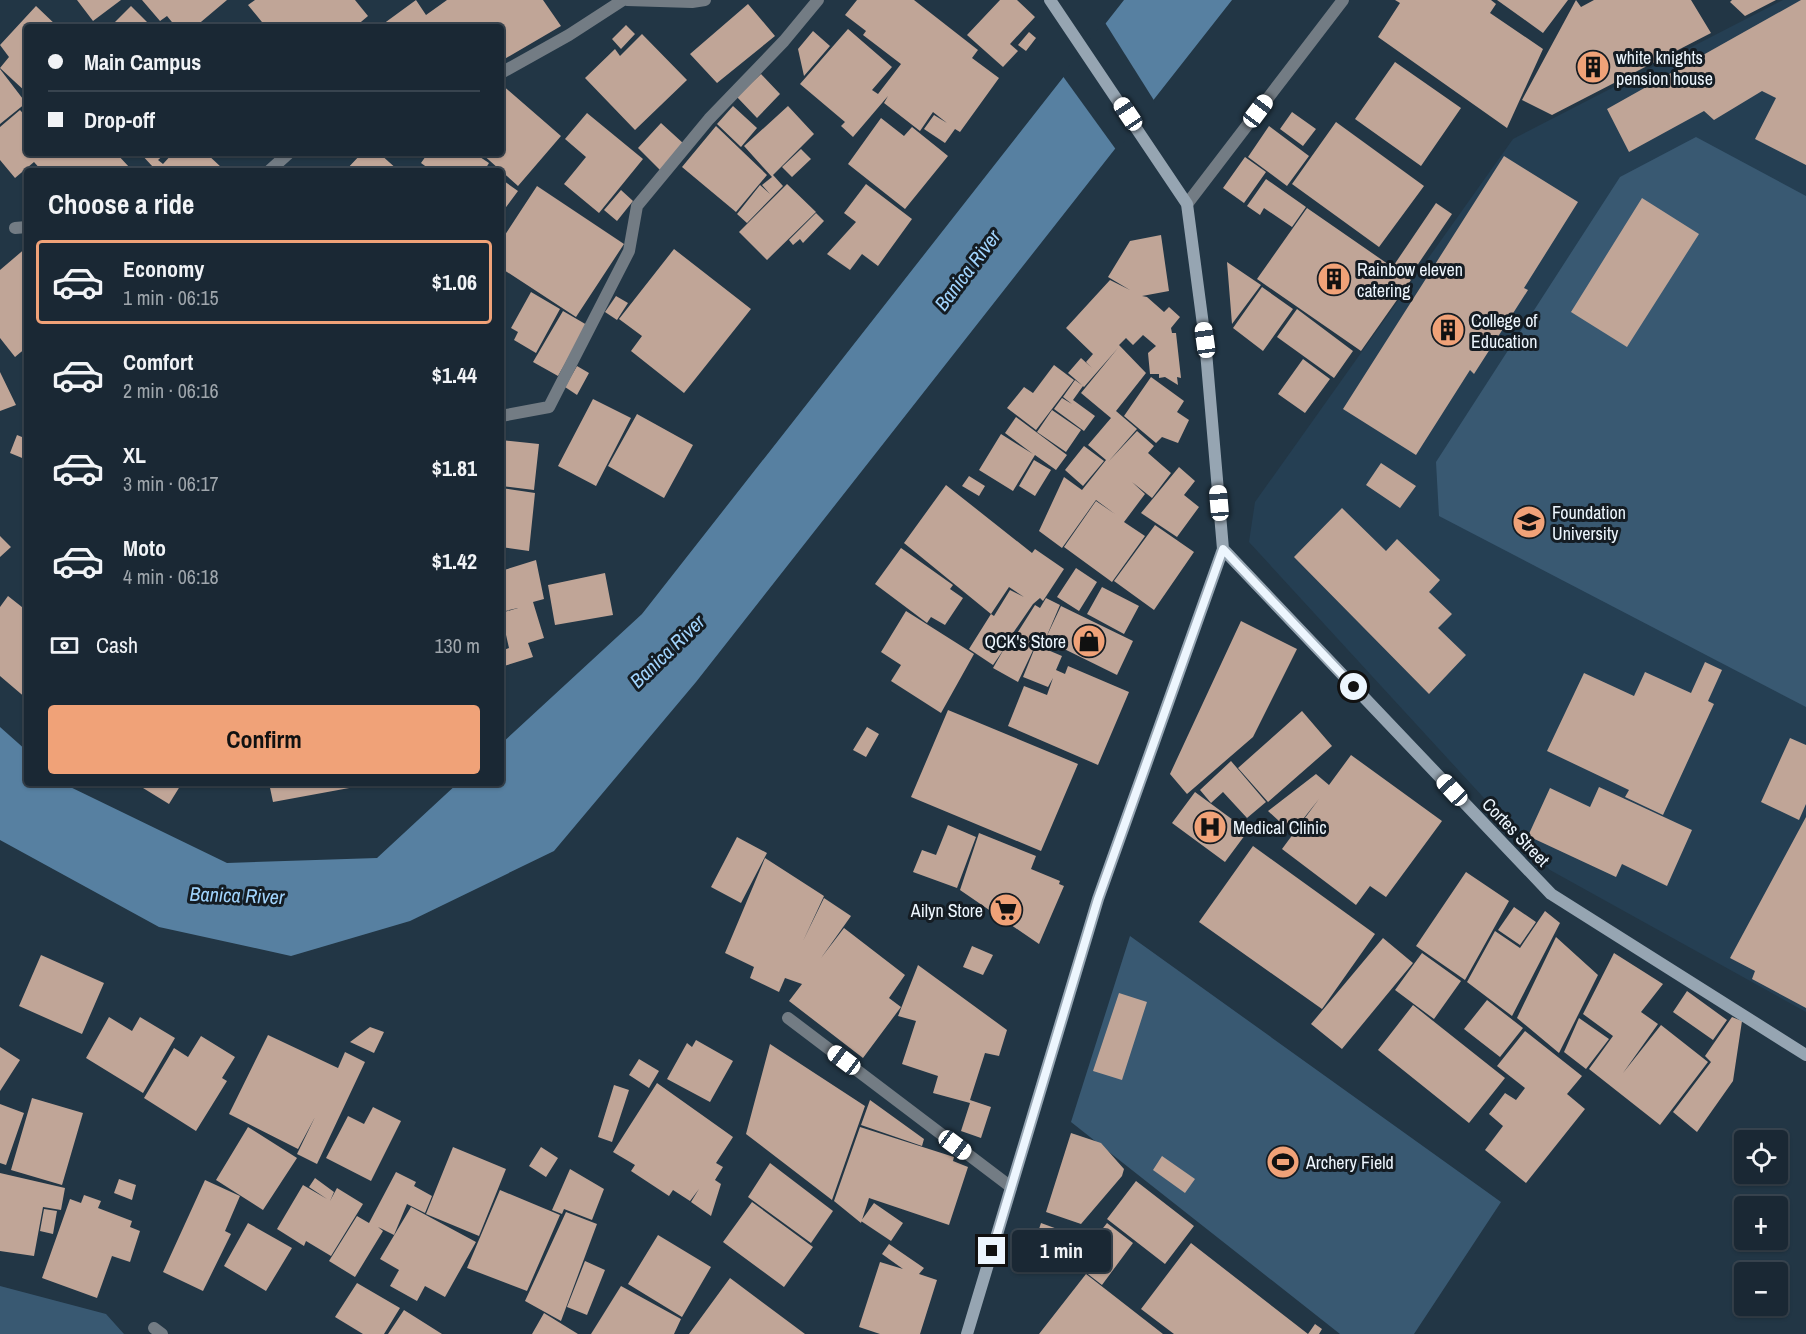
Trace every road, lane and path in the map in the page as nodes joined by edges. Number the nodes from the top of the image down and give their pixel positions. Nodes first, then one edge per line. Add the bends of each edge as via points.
1 (625, 0) edge
2 (705, 0) edge
3 (818, 0) edge
4 (1050, 0) edge
5 (1343, 0) edge
6 (504, 70) edge
7 (286, 156) edge
8 (272, 168) edge
9 (1187, 204) junction
10 (504, 416) edge
11 (1223, 549) junction
12 (788, 1018) dead end
13 (1806, 1055) edge
14 (1011, 1187) junction
15 (967, 1334) edge

1 - 2 street
1 - 6 street
3 - 10 street via 709,119 637,206 629,251 549,408
4 - 9 street
5 - 9 street
7 - 8 street
9 - 11 street via 1205,340
11 - 13 street, Cortes Street via 1551,894
11 - 14 street via 1098,899
12 - 14 street
14 - 15 street

